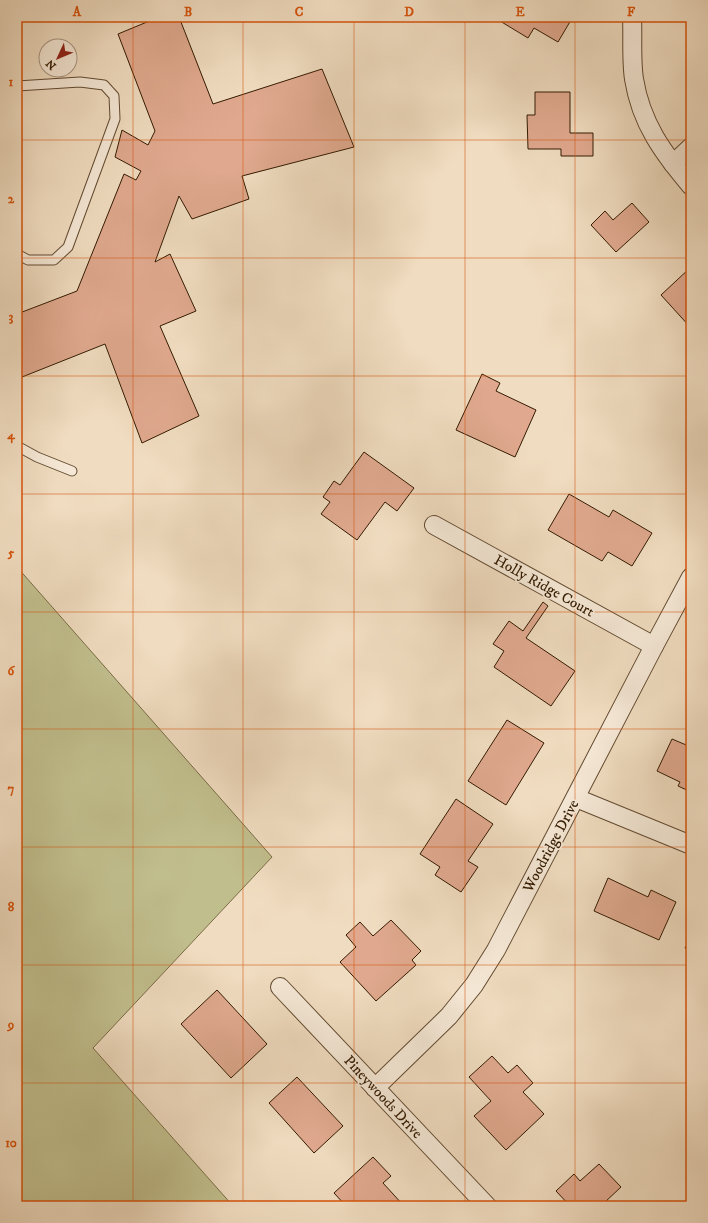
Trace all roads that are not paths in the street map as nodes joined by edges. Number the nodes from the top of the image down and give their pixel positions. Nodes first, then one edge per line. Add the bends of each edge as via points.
1 (632, 17) edge
2 (17, 86) edge
3 (691, 147) edge
4 (673, 164) junction
5 (691, 186) edge
6 (17, 254) edge
7 (17, 446) edge
8 (72, 471) dead end
9 (434, 525) dead end
10 (691, 577) edge
11 (654, 646) junction
12 (576, 798) junction
13 (691, 845) edge
14 (280, 987) dead end
15 (374, 1088) junction
16 (487, 1206) edge

1 - 4 street via 634,78 639,104 652,133
2 - 6 lane via 80,82 104,84 114,96 115,119 68,247 54,260 28,260
3 - 4 street
4 - 5 street
7 - 8 lane
9 - 11 street, Holly Ridge Court
10 - 11 street, Woodridge Drive
11 - 12 street, Woodridge Drive
12 - 13 street
12 - 15 street, Woodridge Drive via 496,950 474,985 449,1016
14 - 15 street, Pineywoods Drive
15 - 16 street, Pineywoods Drive

